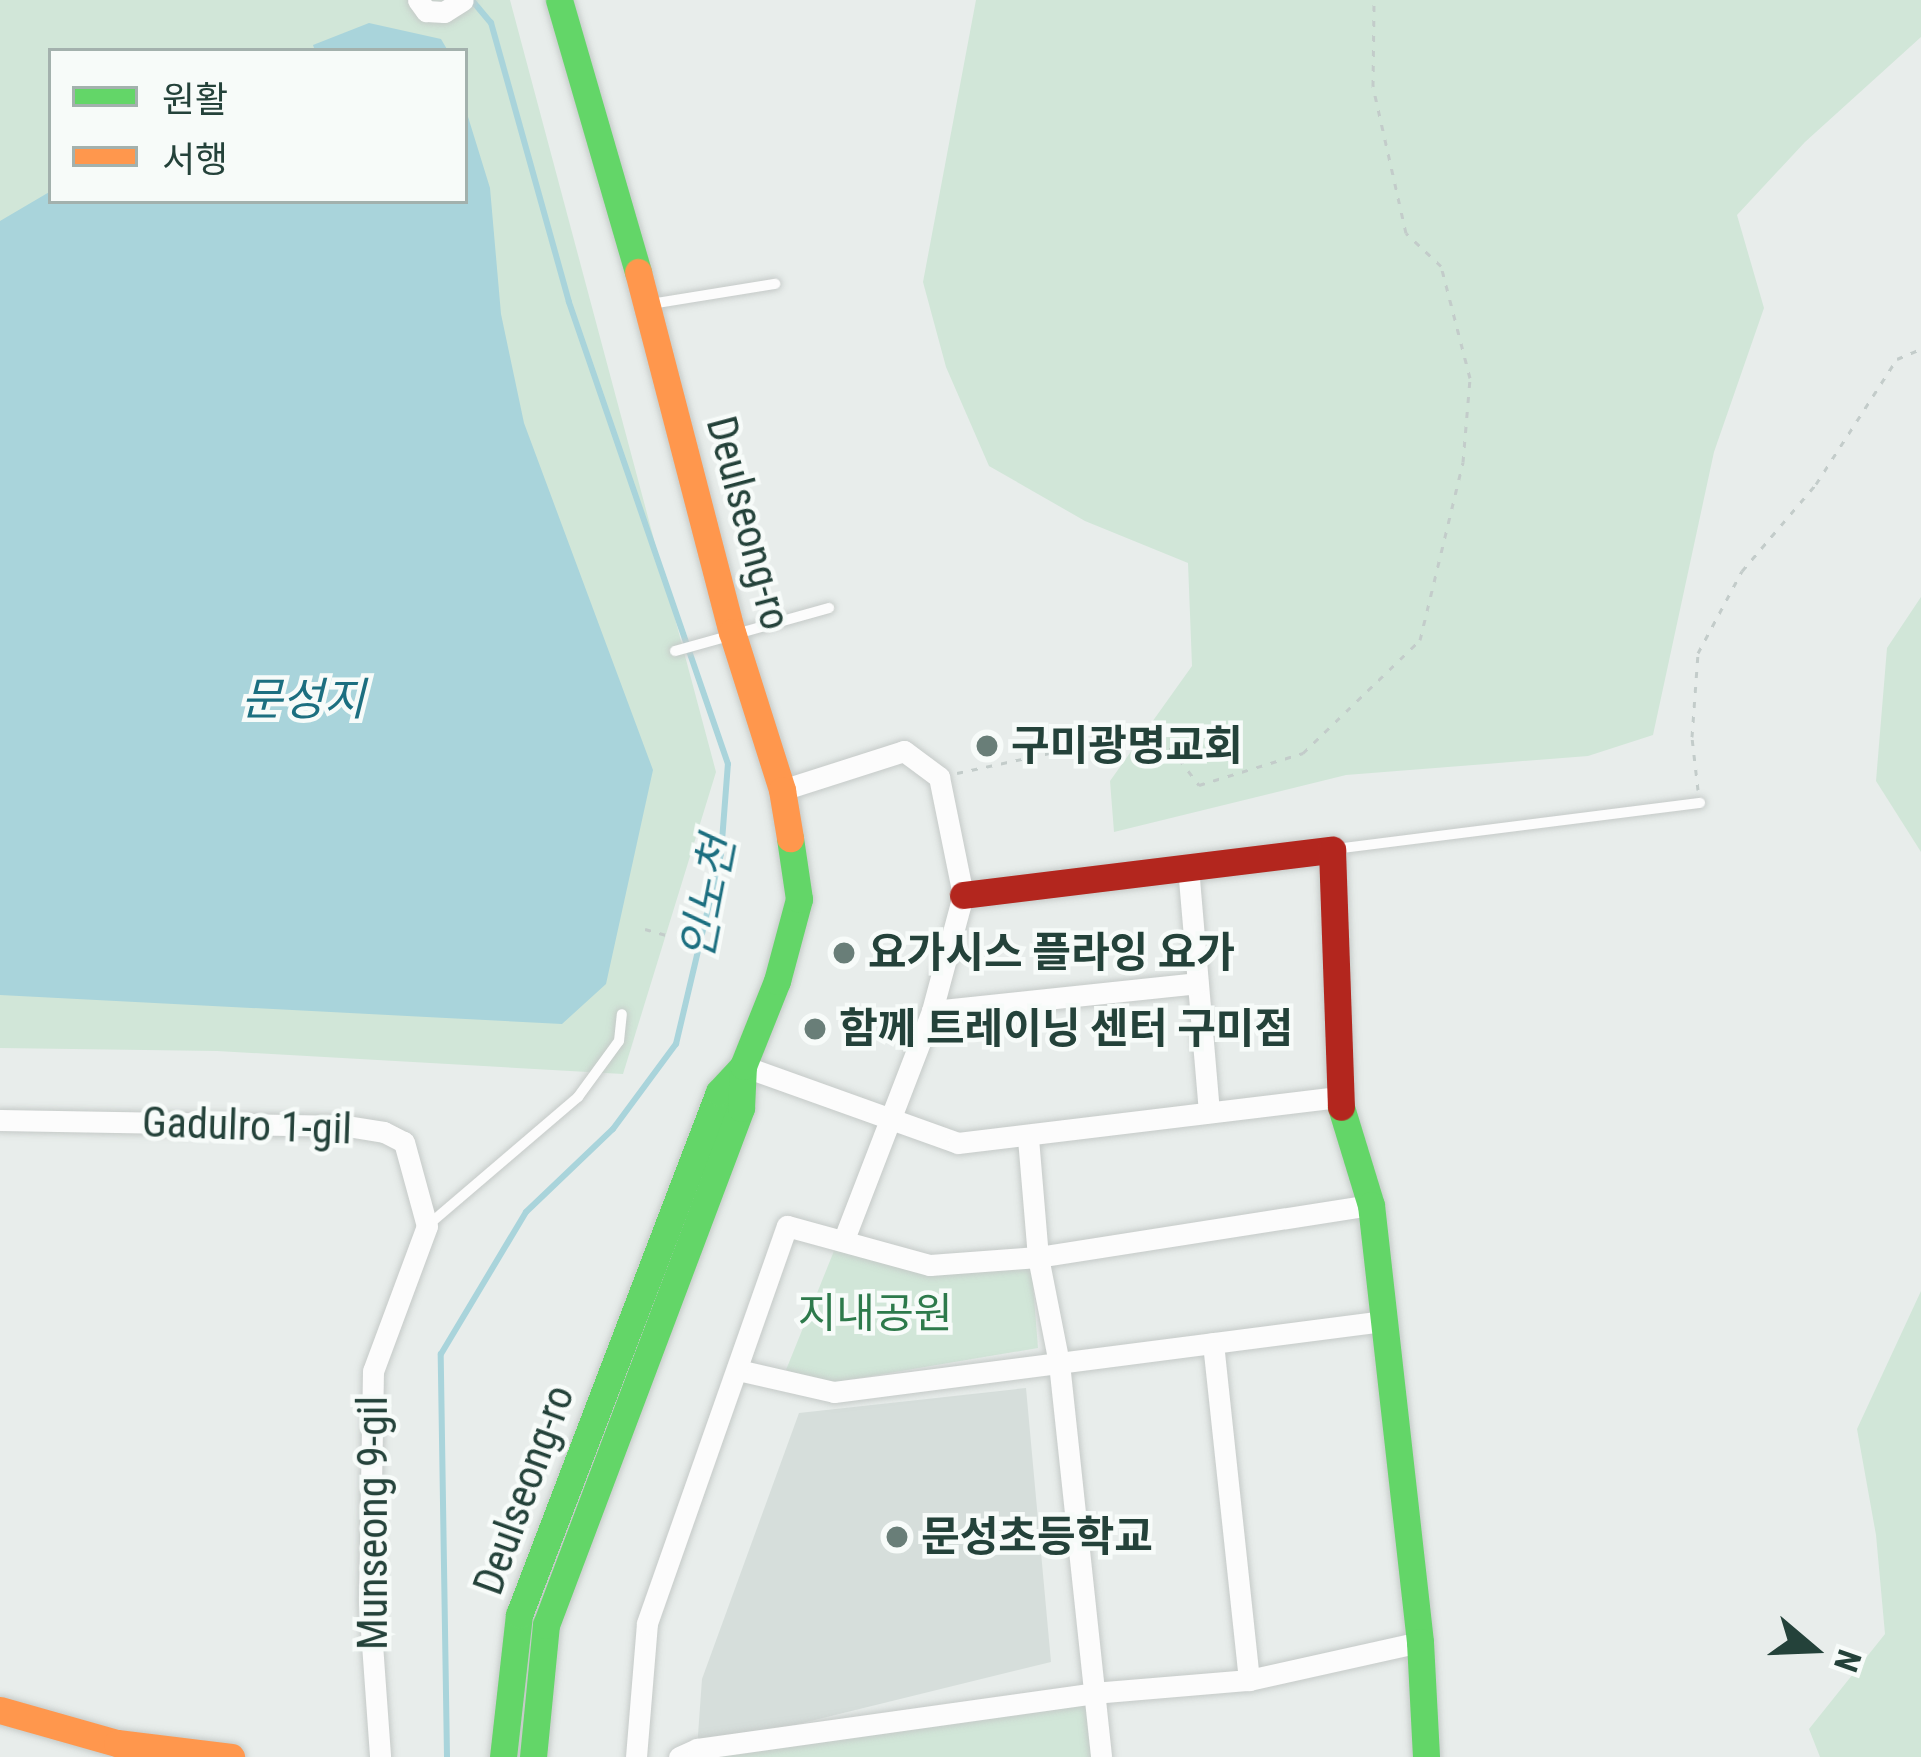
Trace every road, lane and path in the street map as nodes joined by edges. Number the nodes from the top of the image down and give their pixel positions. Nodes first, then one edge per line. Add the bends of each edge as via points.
1 (418, 0) edge
2 (559, 0) edge
3 (1374, 0) edge
4 (453, 6) edge
5 (775, 284) dead end
6 (648, 305) junction
7 (1921, 349) edge
8 (829, 608) dead end
9 (718, 636) junction
10 (675, 651) dead end
11 (939, 777) junction
12 (782, 790) junction
13 (1700, 803) joint
14 (1332, 850) junction
15 (1188, 867) junction
16 (963, 895) junction
17 (645, 929) dead end
18 (666, 935) dead end
19 (1198, 982) junction
20 (932, 1011) junction
21 (622, 1014) dead end
22 (743, 1066) junction
23 (1338, 1097) junction
24 (1209, 1112) junction
25 (889, 1115) junction
26 (0, 1120) edge
27 (1028, 1138) junction
28 (1371, 1205) junction
29 (427, 1226) junction
30 (844, 1239) junction
31 (1037, 1257) junction
32 (1384, 1322) junction
33 (1213, 1343) junction
34 (1059, 1363) junction
35 (737, 1370) junction
36 (1420, 1642) junction
37 (1249, 1680) junction
38 (1093, 1693) junction
39 (0, 1710) edge
40 (0, 1731) edge
41 (92, 1751) edge
42 (231, 1757) edge
43 (380, 1757) edge
44 (502, 1757) edge
45 (533, 1757) edge
46 (636, 1757) edge
47 (679, 1757) edge
48 (1101, 1757) edge
49 (1426, 1757) edge

1 - 4 street via 426,11
2 - 6 street, Deulseong-ro
3 - 11 path via 1372,86 1406,233 1441,266 1470,377 1463,462 1420,640 1303,753 1198,785 1169,747 1068,748
5 - 6 lane
6 - 9 street, Deulseong-ro
7 - 13 path via 1897,358 1816,484 1742,571 1698,652 1692,737
8 - 9 lane
9 - 10 lane
9 - 12 street, Deulseong-ro
11 - 12 street via 904,751
11 - 16 street
12 - 22 street, Deulseong-ro via 799,899
13 - 14 lane
14 - 15 street
14 - 23 street
15 - 16 street
15 - 19 street
16 - 20 street
17 - 18 path
19 - 20 street
19 - 24 street
20 - 25 street
21 - 29 lane via 619,1041 578,1097
22 - 25 street
22 - 44 street, Deulseong-ro via 719,1092 519,1615
22 - 45 street, Deulseong-ro via 741,1108 546,1625
23 - 24 street
23 - 28 street
24 - 27 street
25 - 27 street via 958,1143
25 - 30 street
26 - 29 street, Gadulro 1-gil via 384,1132 404,1142
27 - 31 street
28 - 31 street
28 - 32 street
29 - 43 street, Munseong 9-gil via 373,1370 369,1602
30 - 31 street via 930,1265
30 - 35 street via 787,1226
31 - 34 street
32 - 33 street
32 - 36 street
33 - 34 street
33 - 37 street
34 - 35 street via 834,1392
34 - 38 street
35 - 46 street via 647,1623
36 - 37 street
36 - 49 street
37 - 38 street
38 - 47 street
38 - 48 street
39 - 41 street
40 - 41 street
41 - 42 street
44 - 45 street

